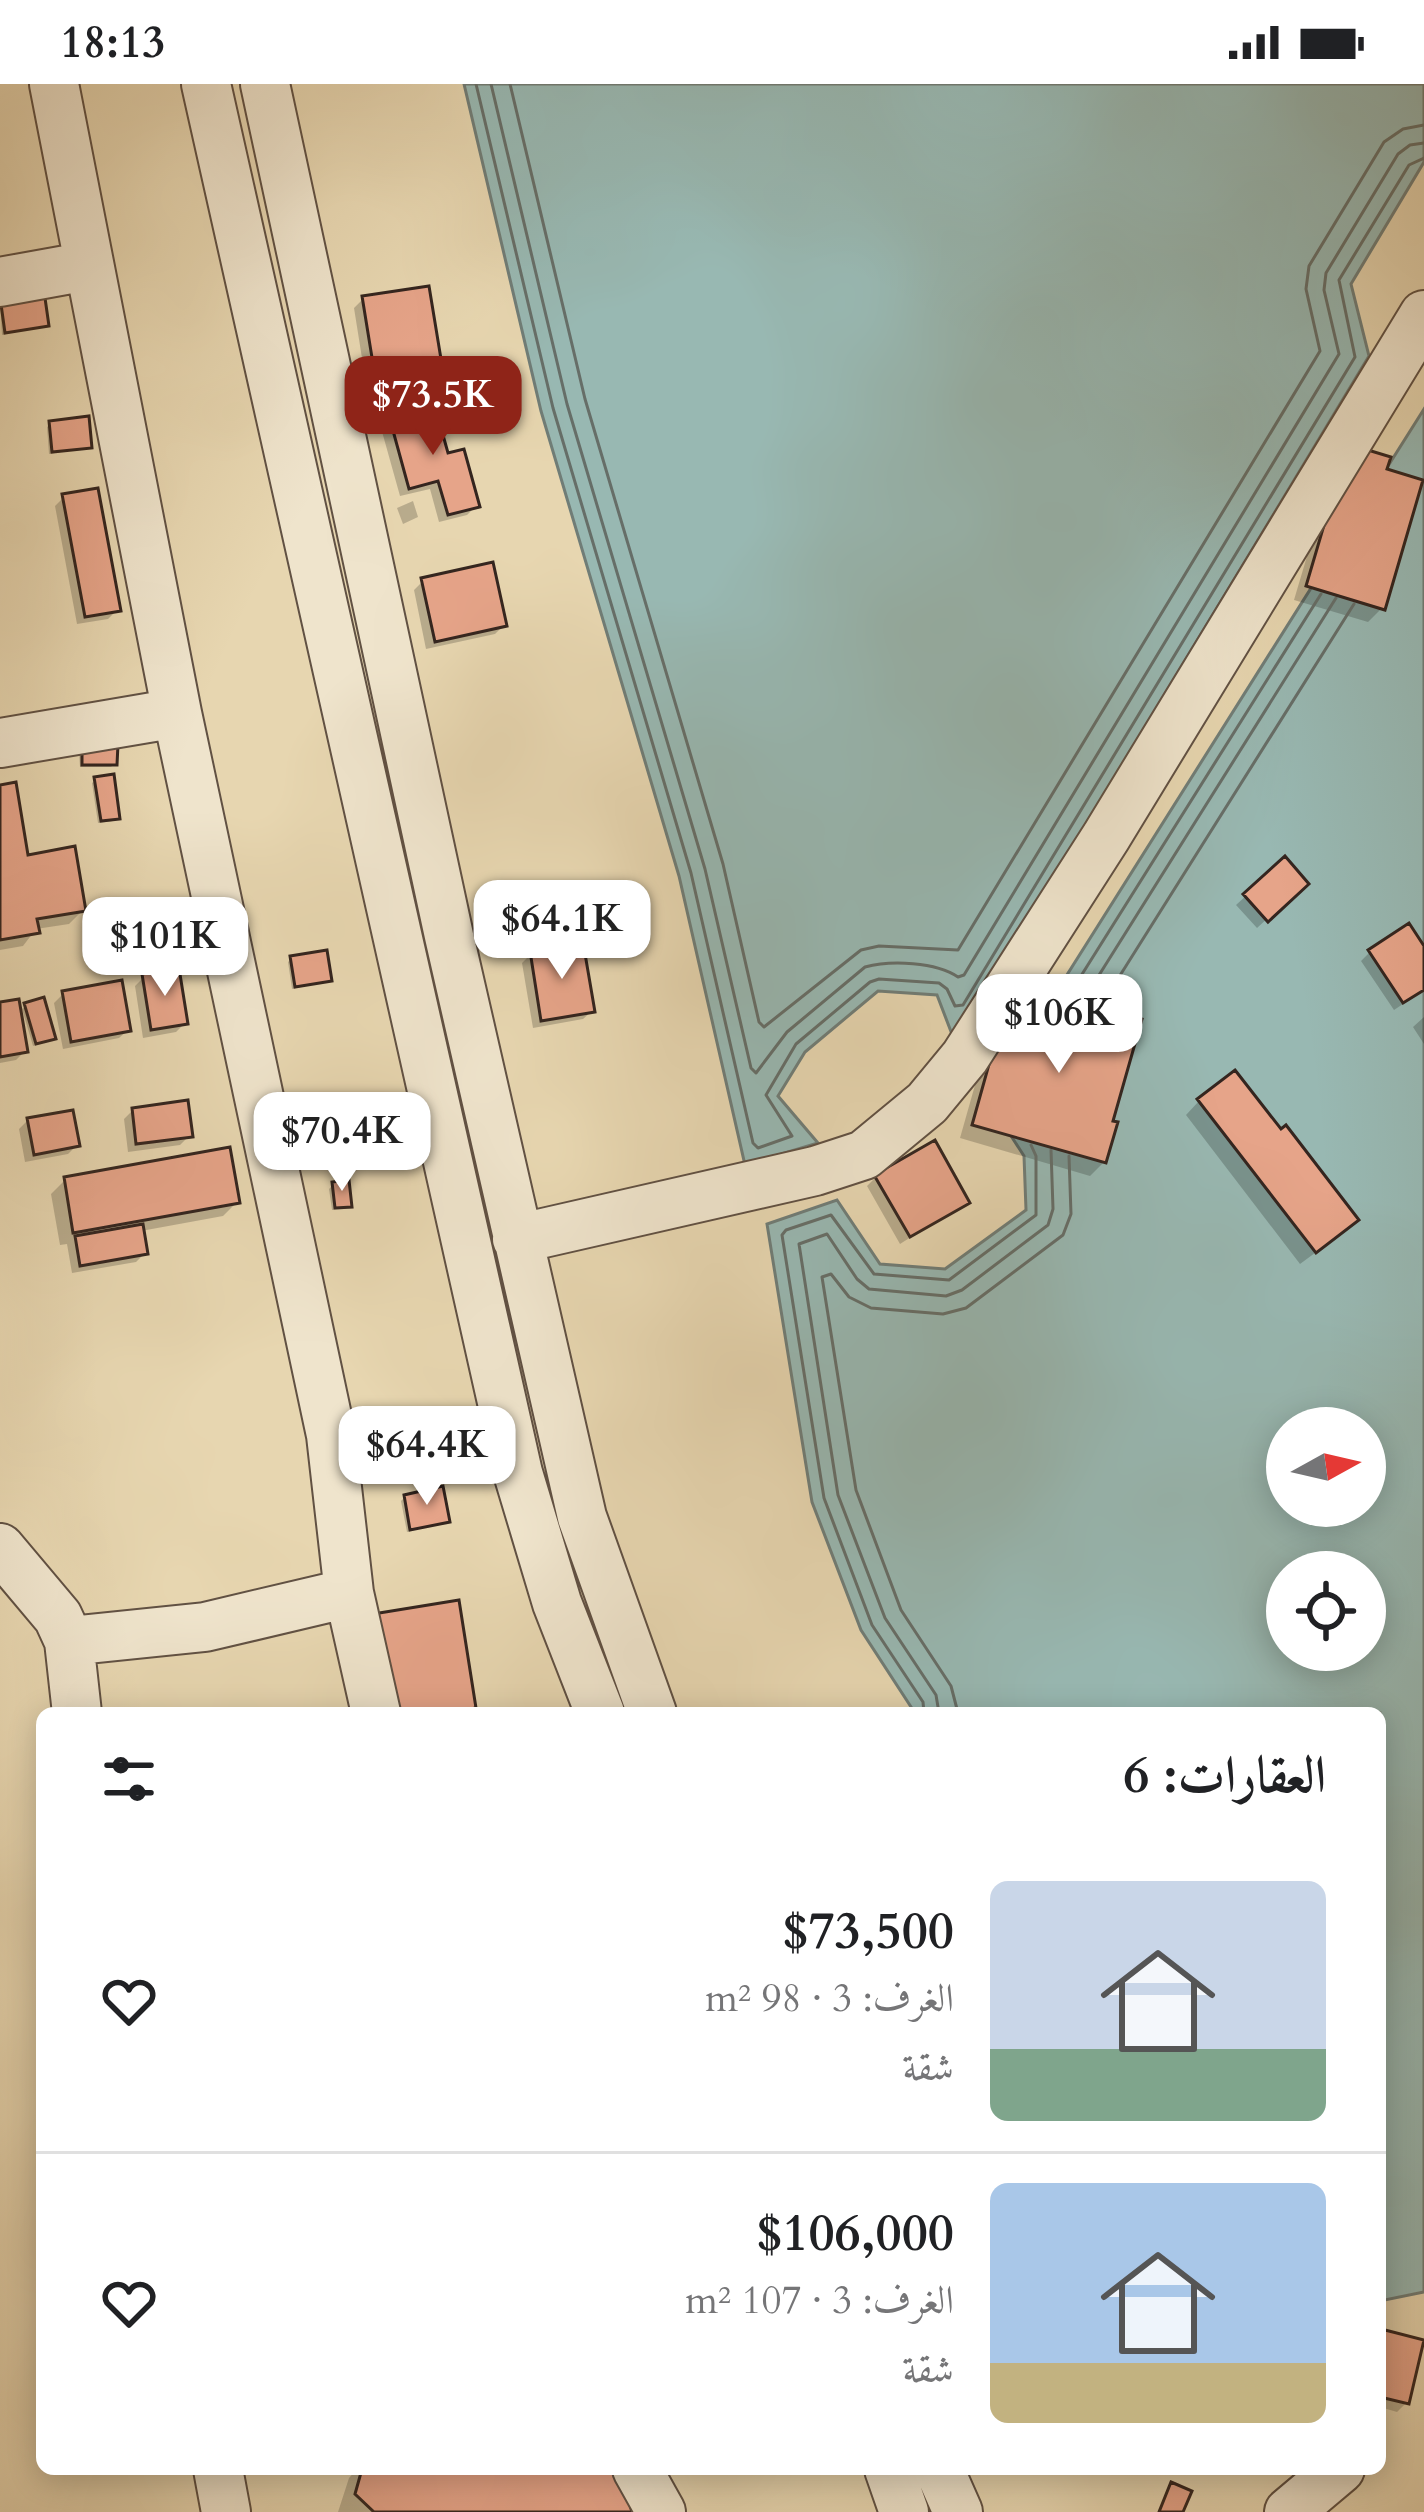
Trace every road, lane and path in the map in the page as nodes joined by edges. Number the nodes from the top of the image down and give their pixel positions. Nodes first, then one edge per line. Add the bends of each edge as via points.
1 (54, 84) edge
2 (206, 84) edge
3 (265, 84) edge
4 (88, 266) junction
5 (0, 282) edge
6 (1424, 315) edge
7 (177, 713) junction
8 (0, 743) edge
9 (517, 1239) junction
10 (0, 1548) edge
11 (350, 1593) junction
12 (69, 1641) junction
13 (76, 1707) edge
14 (375, 1707) edge
15 (598, 1707) edge
16 (650, 1707) edge
17 (219, 2475) edge
18 (640, 2475) edge
19 (891, 2475) edge
20 (942, 2475) edge
21 (1333, 2475) edge
22 (226, 2512) edge
23 (661, 2512) edge
24 (904, 2512) edge
25 (958, 2512) edge
26 (1289, 2512) edge

1 - 4 lane
2 - 15 lane via 518,1473
3 - 9 lane
4 - 5 lane
4 - 7 lane
6 - 9 lane via 1093,857 927,1103 863,1155 815,1171
7 - 8 lane
7 - 11 lane via 331,1435
9 - 16 lane via 582,1517
10 - 12 lane
11 - 12 lane via 205,1628
11 - 14 lane
12 - 13 lane
17 - 22 lane
18 - 23 lane
19 - 24 lane
20 - 25 lane
21 - 26 lane

